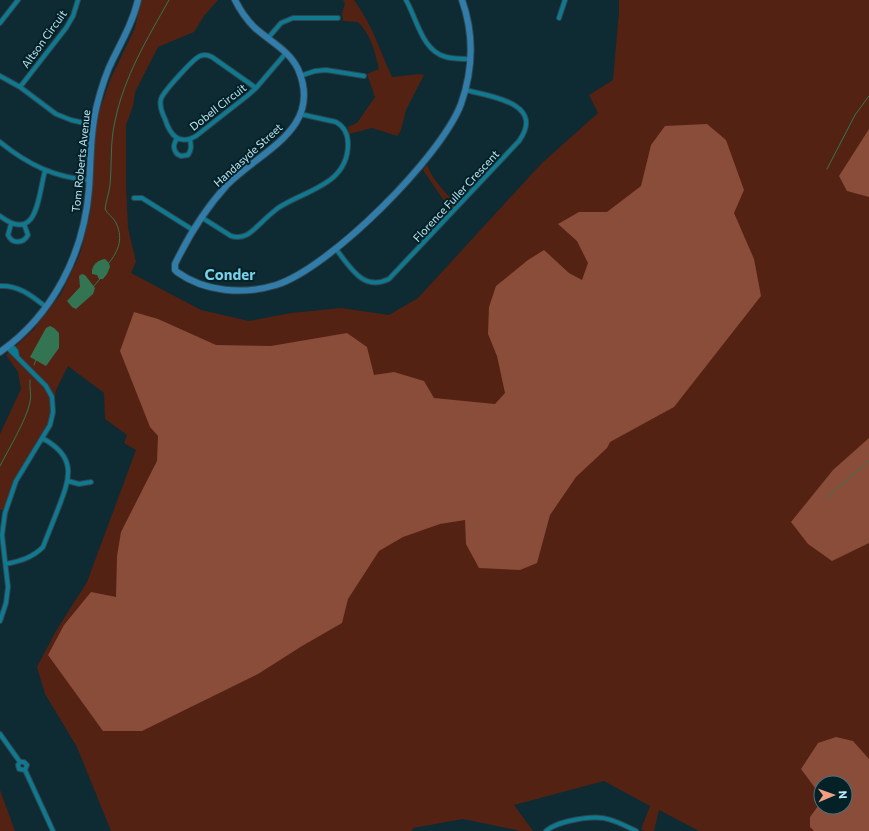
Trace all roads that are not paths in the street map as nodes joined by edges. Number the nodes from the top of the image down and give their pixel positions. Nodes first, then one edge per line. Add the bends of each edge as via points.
1 (18, 0) edge
2 (78, 0) edge
3 (138, 0) edge
4 (235, 0) edge
5 (406, 0) edge
6 (462, 0) edge
7 (565, 0) edge
8 (338, 18) dead end
9 (559, 18) dead end
10 (0, 23) edge
11 (268, 38) junction
12 (286, 53) junction
13 (470, 59) junction
14 (0, 76) edge
15 (300, 76) junction
16 (364, 76) dead end
17 (20, 87) junction
18 (256, 88) junction
19 (465, 90) junction
20 (300, 114) junction
21 (93, 125) junction
22 (177, 138) junction
23 (190, 139) junction
24 (0, 142) edge
25 (46, 171) junction
26 (90, 180) junction
27 (134, 198) dead end
28 (0, 216) edge
29 (202, 217) junction
30 (11, 224) junction
31 (24, 224) junction
32 (193, 230) junction
33 (336, 248) junction
34 (0, 286) edge
35 (46, 307) junction
36 (9, 346) junction
37 (0, 352) edge
38 (42, 438) junction
39 (68, 482) junction
40 (91, 482) dead end
41 (6, 564) junction
42 (0, 621) edge
43 (0, 734) edge
44 (53, 831) edge
45 (546, 831) edge
46 (636, 831) edge

1 - 10 street
2 - 17 street, Altson Circuit via 66,28
3 - 21 street, Tom Roberts Avenue via 128,30 105,78
4 - 11 street, Handasyde Street via 247,19
5 - 13 street via 424,40 431,49 444,56
6 - 13 street via 469,26
7 - 9 street
8 - 11 street via 293,18 281,23
11 - 12 street, Handasyde Street
12 - 15 street, Handasyde Street
12 - 18 street, Dobell Circuit
13 - 19 street
14 - 17 street
15 - 16 street via 326,70
15 - 20 street, Handasyde Street via 303,95
17 - 21 street via 56,114
18 - 22 street, Dobell Circuit via 212,56 198,57 165,92 161,100 161,111 169,130
18 - 23 street, Dobell Circuit
19 - 33 street via 454,120 433,150 391,197
19 - 33 street, Florence Fuller Crescent via 516,105 525,121 524,133 519,141 384,282 363,280
20 - 29 street, Handasyde Street via 287,136 234,179
20 - 29 street via 336,122 346,131 347,157 335,176 320,187 280,207 244,237 231,236
21 - 26 street, Tom Roberts Avenue
22 - 23 street, Dobell Circuit
22 - 23 street, Dobell Circuit via 173,148 176,154 181,156 188,155 191,150
24 - 25 street via 22,159
25 - 26 street
25 - 31 street via 36,213
26 - 35 street, Tom Roberts Avenue via 85,219 74,256
27 - 32 street via 142,198
28 - 30 street
29 - 32 street, Handasyde Street
30 - 31 street
30 - 31 street via 8,235 13,241 18,242 28,235
32 - 33 street, Handasyde Street via 175,264 175,270 222,290 254,290 290,280
34 - 35 street via 20,289
35 - 36 street, Tom Roberts Avenue via 26,331
36 - 37 street, Tom Roberts Avenue
36 - 38 street via 43,383 52,397 52,417
38 - 39 street via 62,454 68,469
38 - 41 street via 16,482 5,513 2,535
39 - 40 street
39 - 41 street via 43,547 32,557
41 - 42 street via 7,596
43 - 44 street via 20,762 27,765 25,770
45 - 46 street via 557,824 595,817 619,822

